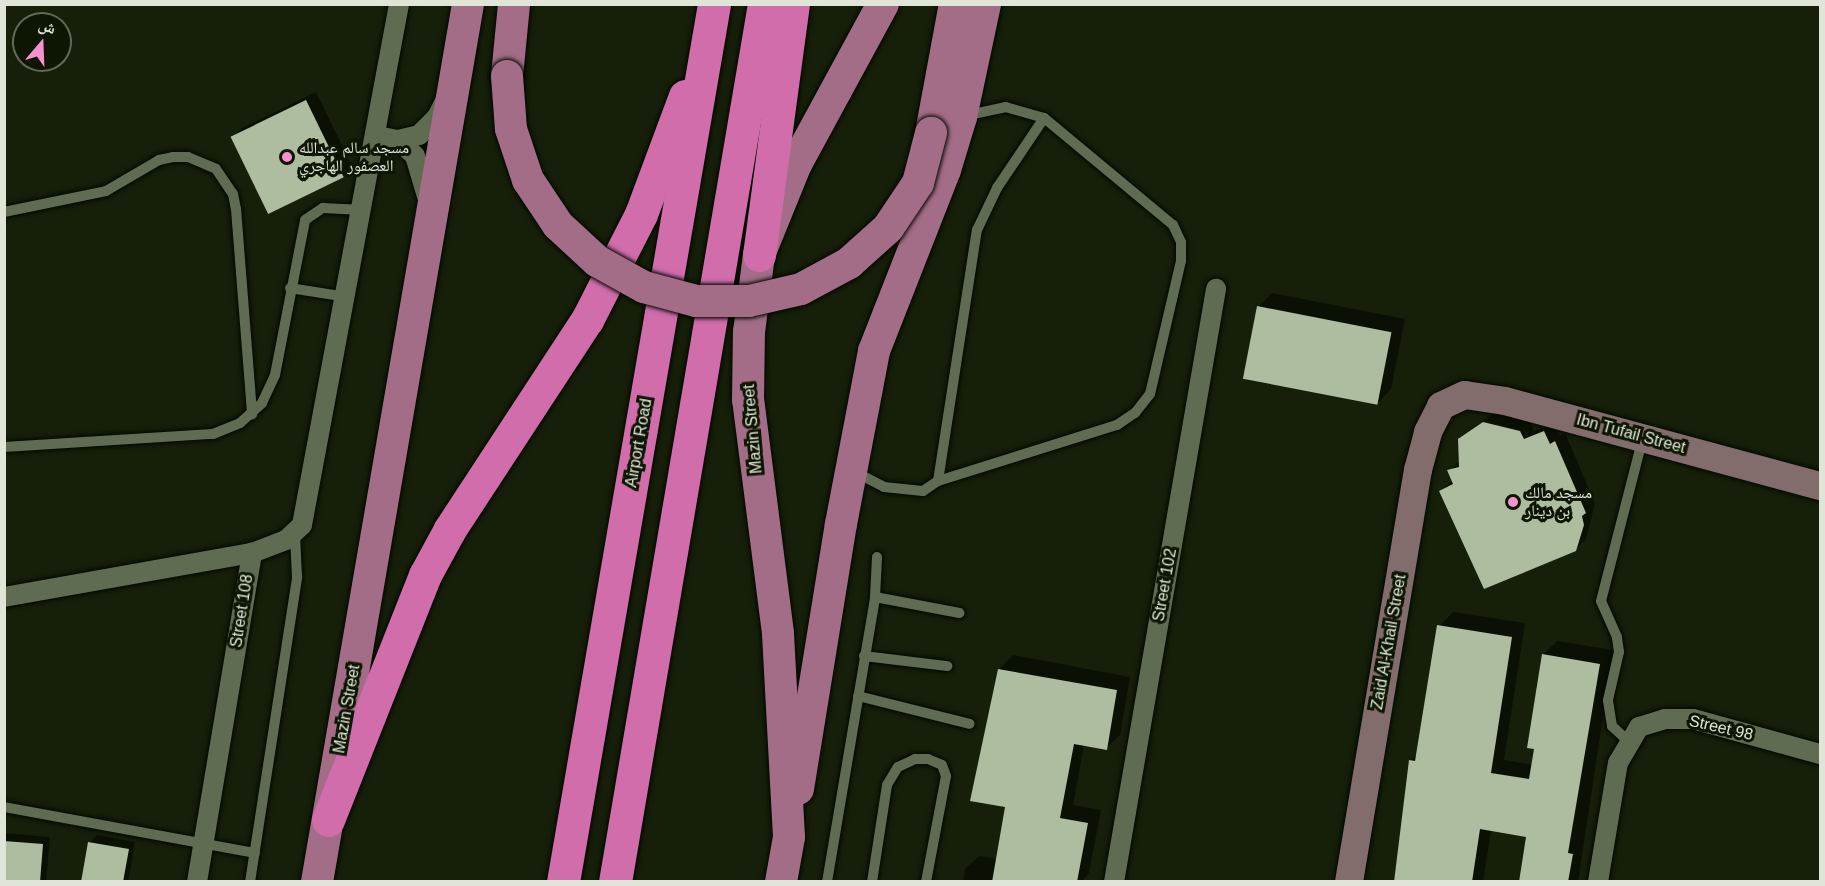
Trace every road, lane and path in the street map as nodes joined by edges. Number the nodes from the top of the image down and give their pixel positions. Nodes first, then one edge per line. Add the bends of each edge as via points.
1 (399, 4) edge
2 (468, 4) edge
3 (514, 4) edge
4 (764, 4) edge
5 (793, 4) edge
6 (883, 4) edge
7 (955, 4) edge
8 (985, 4) edge
9 (712, 17) edge
10 (454, 84) junction
11 (961, 117) junction
12 (1044, 118) junction
13 (377, 136) junction
14 (398, 140) junction
15 (363, 210) junction
16 (4, 212) edge
17 (432, 212) junction
18 (759, 255) junction
19 (290, 288) junction
20 (1216, 289) dead end
21 (347, 297) junction
22 (1441, 406) joint
23 (252, 414) junction
24 (1643, 438) junction
25 (4, 447) edge
26 (850, 468) junction
27 (938, 481) junction
28 (1821, 486) edge
29 (295, 534) junction
30 (252, 553) junction
31 (876, 556) dead end
32 (4, 597) edge
33 (875, 597) junction
34 (960, 613) dead end
35 (864, 656) junction
36 (947, 666) dead end
37 (858, 696) junction
38 (970, 724) dead end
39 (1628, 741) junction
40 (1821, 754) edge
41 (4, 807) edge
42 (328, 820) junction
43 (789, 837) junction
44 (204, 844) junction
45 (255, 853) junction
46 (198, 882) edge
47 (250, 882) edge
48 (318, 882) edge
49 (563, 882) edge
50 (615, 882) edge
51 (781, 882) edge
52 (827, 882) edge
53 (872, 882) edge
54 (926, 882) edge
55 (1114, 882) edge
56 (1349, 882) edge
57 (1598, 882) edge

1 - 13 street
2 - 10 main road, Mazin Street
3 - 7 main road, bridge via 507,76 511,129 525,170 558,225 597,261 644,287 696,301 750,301 791,291 849,263 888,228 918,183
4 - 50 highway
5 - 18 highway
6 - 18 main road, Mazin Street via 796,164
8 - 11 main road
9 - 42 highway via 641,214 587,320 450,529 425,575
9 - 49 highway, Airport Road
10 - 14 street via 428,128 409,139
10 - 17 main road, Mazin Street
11 - 12 lane via 1006,107
11 - 26 main road via 945,170 874,351
12 - 27 lane via 997,188 977,230
12 - 27 lane via 1178,233 1181,261 1150,394 1135,413 1107,429
13 - 14 street
13 - 15 street
14 - 17 street via 415,156
15 - 19 lane via 324,208 310,214 302,227
15 - 21 street
16 - 23 lane via 106,191 173,156 188,157 216,169 233,194 236,209
17 - 42 main road, Mazin Street
18 - 43 main road, Mazin Street via 749,332 748,400 778,633
19 - 21 lane
19 - 23 lane via 275,375 262,403
20 - 55 street, Street 102
21 - 29 street via 306,515
22 - 24 street, Ibn Tufail Street via 1465,395 1505,401
22 - 56 street, Zaid Al-Khail Street via 1428,432 1418,470
23 - 25 lane via 213,434
24 - 28 street, Ibn Tufail Street
24 - 39 lane via 1601,601 1617,637 1619,652 1608,700 1612,726
26 - 27 lane via 872,482 896,490 923,491
26 - 43 main road
29 - 30 street
29 - 45 lane via 297,577
30 - 32 street, Street 108
30 - 44 street, Street 108
31 - 33 lane
33 - 34 lane
33 - 35 lane
35 - 36 lane
35 - 37 lane
37 - 38 lane
37 - 52 lane
39 - 40 street, Street 98 via 1639,727 1665,719 1693,719
39 - 57 street via 1618,763
41 - 44 lane
42 - 48 main road, Mazin Street
43 - 51 main road, Mazin Street
44 - 45 lane
44 - 46 street, Street 108
45 - 47 lane
53 - 54 lane via 887,785 898,767 915,759 928,759 942,765 946,776

